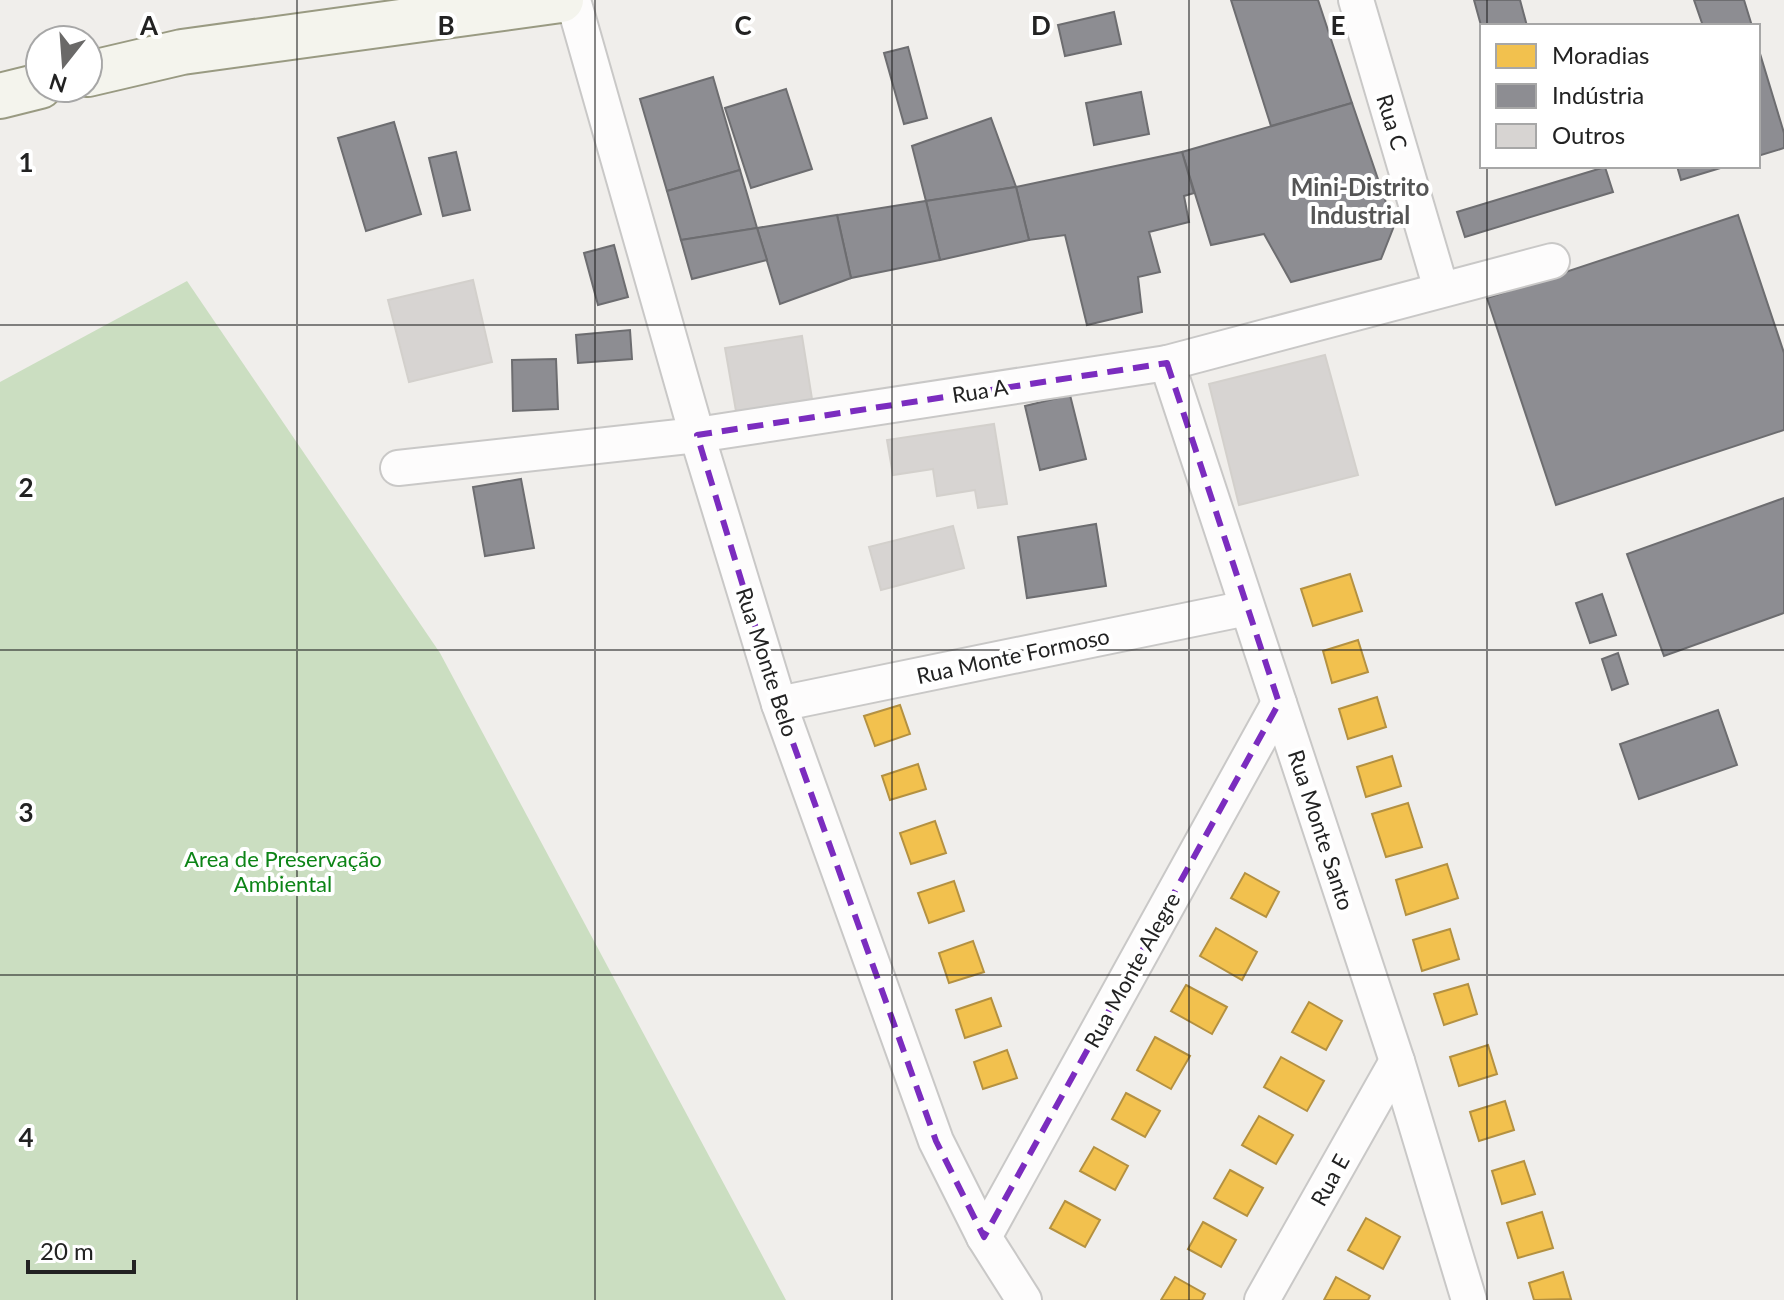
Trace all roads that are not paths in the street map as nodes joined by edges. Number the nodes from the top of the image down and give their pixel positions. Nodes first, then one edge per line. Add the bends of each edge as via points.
1 (561, 0) edge
2 (573, 0) edge
3 (1356, 0) edge
4 (104, 70) edge
5 (24, 90) edge
6 (0, 96) edge
7 (1552, 261) dead end
8 (1441, 289) junction
9 (1167, 363) junction
10 (697, 435) junction
11 (398, 468) dead end
12 (1247, 608) junction
13 (1279, 703) junction
14 (779, 704) junction
15 (1397, 1061) junction
16 (984, 1237) junction
17 (1024, 1300) edge
18 (1262, 1300) edge
19 (1469, 1300) edge

1 - 4 main road via 182,52
2 - 10 street, Rua Monte Belo
3 - 8 street, Rua C
5 - 6 main road
7 - 8 street, Rua A
8 - 9 street, Rua A
9 - 10 street, Rua A
9 - 12 street, Rua Monte Santo
10 - 11 street, Rua A
10 - 14 street, Rua Monte Belo
12 - 13 street, Rua Monte Santo
12 - 14 street, Rua Monte Formoso
13 - 15 street, Rua Monte Santo
13 - 16 street, Rua Monte Alegre
14 - 16 street, Rua Monte Belo via 936,1141
15 - 18 street, Rua E
15 - 19 street, Rua Monte Santo
16 - 17 street, Rua Monte Belo

